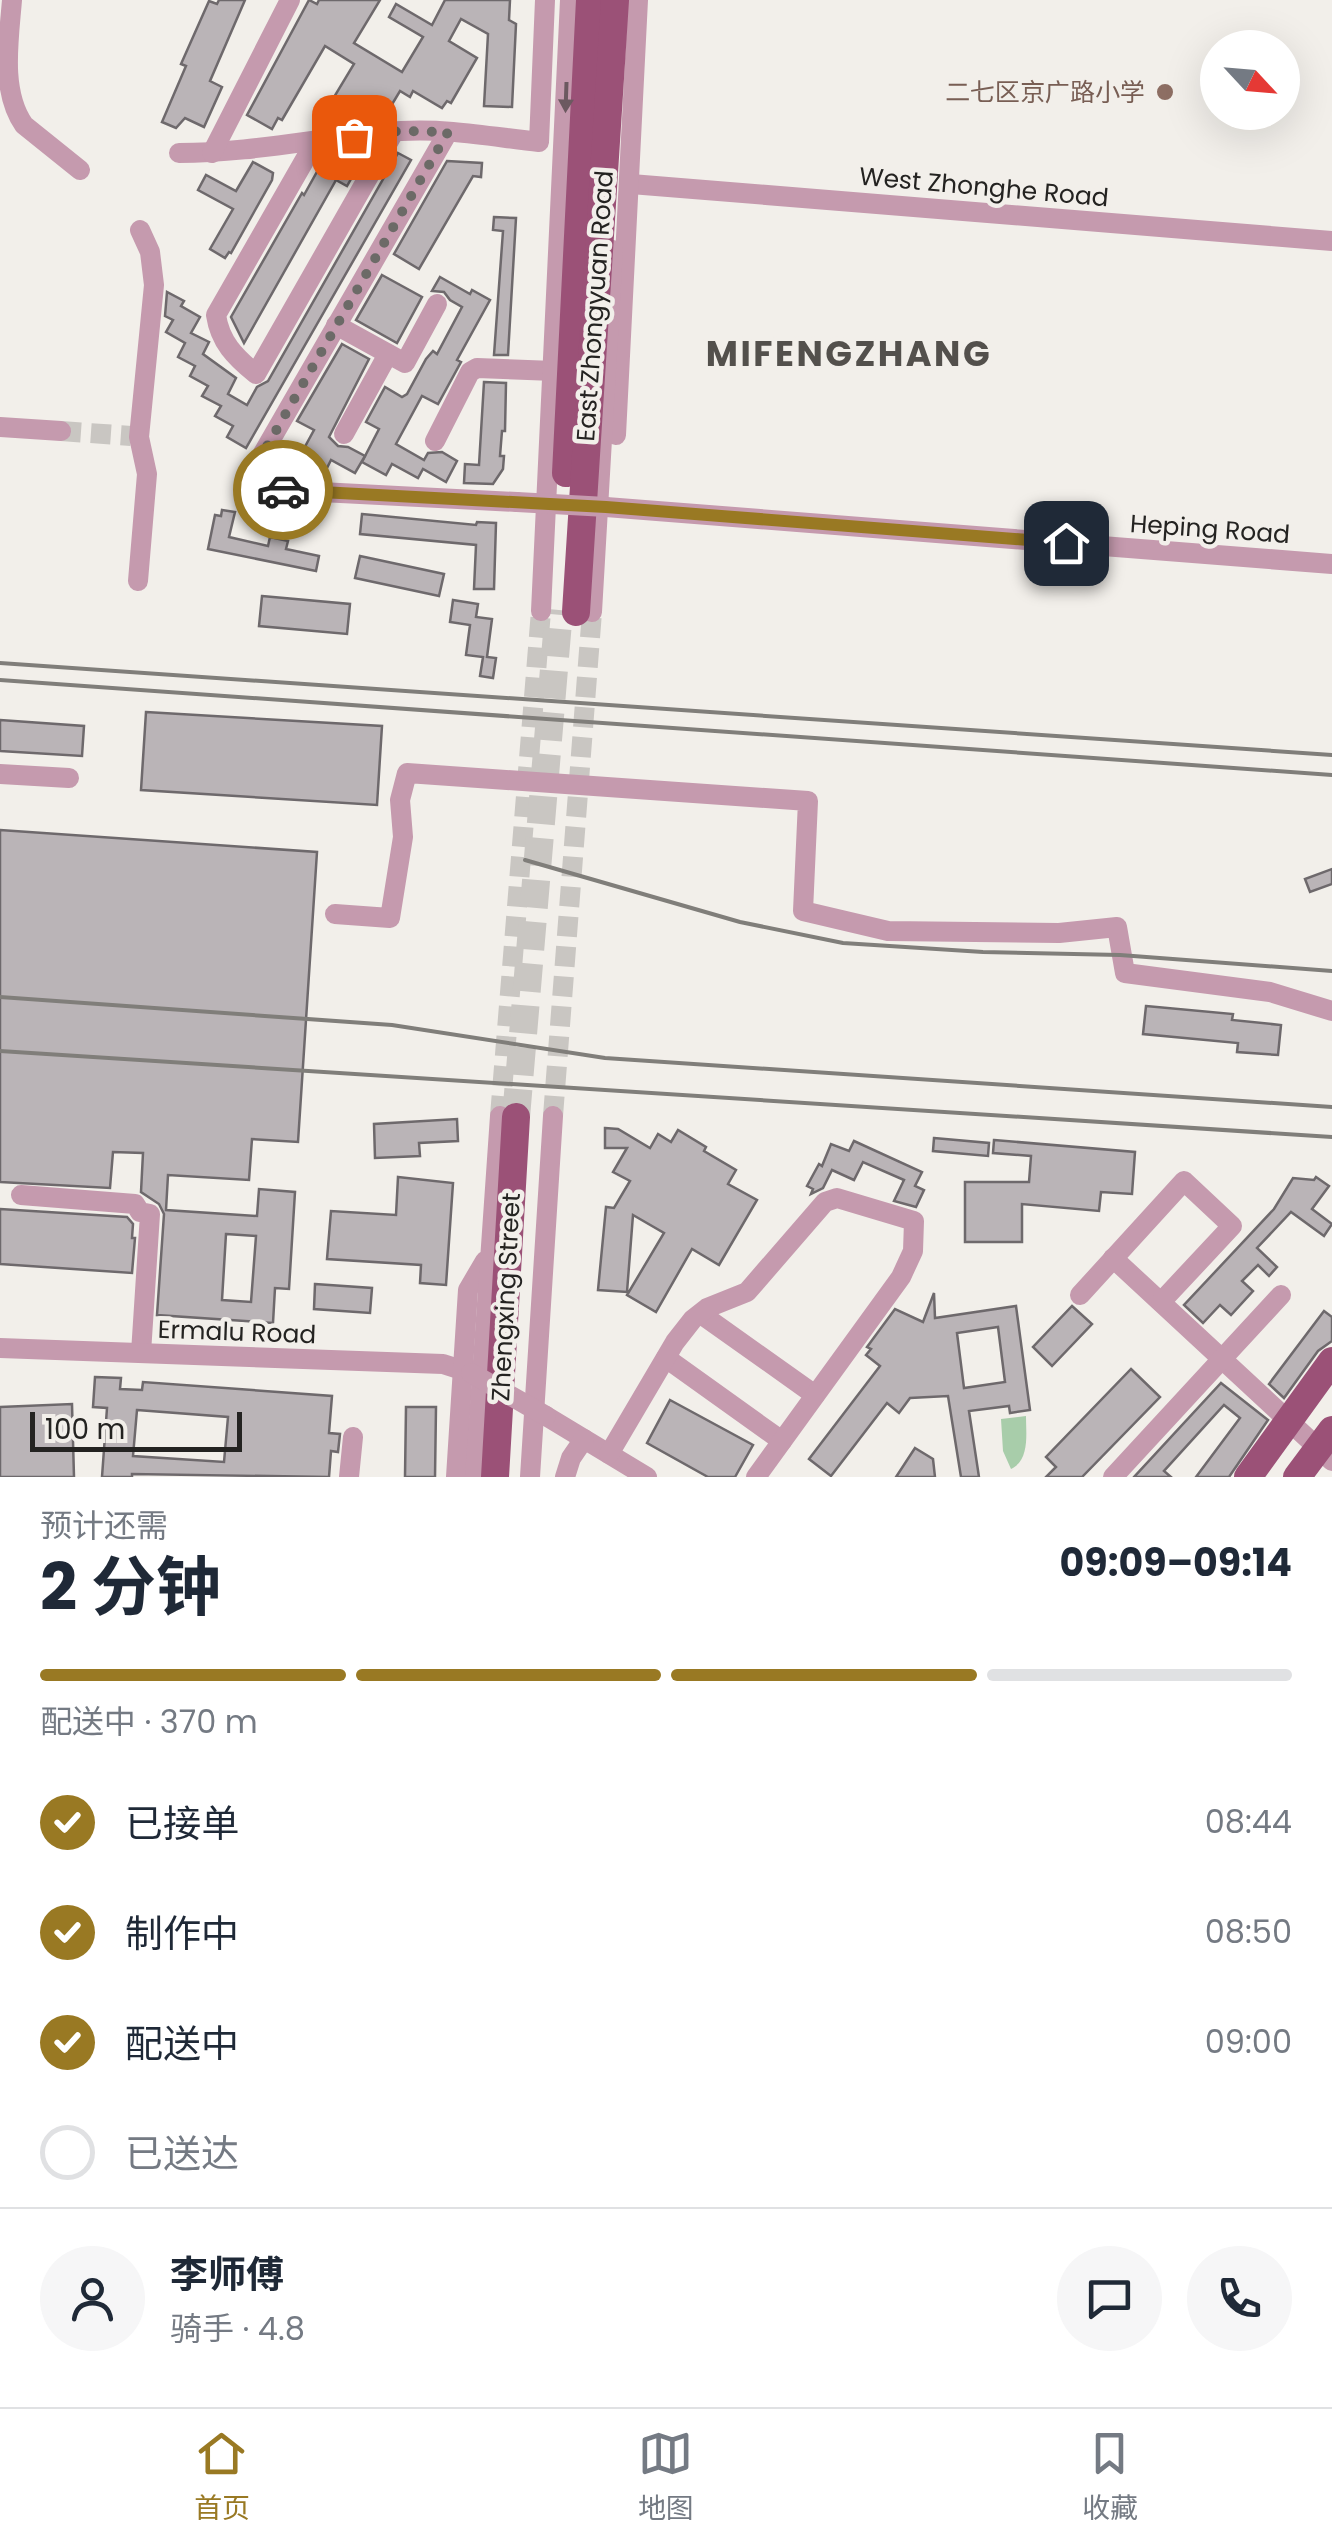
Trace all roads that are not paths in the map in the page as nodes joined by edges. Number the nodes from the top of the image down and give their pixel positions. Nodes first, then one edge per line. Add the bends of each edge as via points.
1 (12, 0) edge
2 (290, 0) edge
3 (545, 0) edge
4 (570, 0) edge
5 (590, 0) edge
6 (615, 0) edge
7 (627, 0) edge
8 (638, 0) edge
9 (394, 132) junction
10 (448, 132) junction
11 (315, 142) junction
12 (179, 153) dead end
13 (212, 153) junction
14 (80, 170) dead end
15 (631, 184) junction
16 (140, 230) dead end
17 (1332, 241) edge
18 (437, 304) dead end
19 (336, 325) junction
20 (388, 354) junction
21 (554, 370) junction
22 (0, 427) edge
23 (61, 431) tunnel mouth
24 (344, 434) dead end
25 (435, 441) dead end
26 (609, 507) junction
27 (1332, 564) edge
28 (138, 581) dead end
29 (567, 611) junction
30 (0, 774) edge
31 (69, 778) dead end
32 (336, 914) dead end
33 (1332, 1011) edge
34 (526, 1117) junction
35 (20, 1195) dead end
36 (489, 1255) junction
37 (1114, 1258) junction
38 (1080, 1294) dead end
39 (1282, 1295) dead end
40 (1161, 1302) junction
41 (701, 1314) junction
42 (0, 1348) edge
43 (140, 1353) junction
44 (666, 1358) junction
45 (1222, 1359) junction
46 (1332, 1361) edge
47 (466, 1371) junction
48 (1332, 1378) edge
49 (815, 1395) junction
50 (353, 1437) dead end
51 (584, 1439) junction
52 (782, 1441) junction
53 (1331, 1450) edge
54 (608, 1454) junction
55 (349, 1477) edge
56 (456, 1477) edge
57 (474, 1477) edge
58 (495, 1477) edge
59 (514, 1477) edge
60 (530, 1477) edge
61 (565, 1477) edge
62 (647, 1477) edge
63 (756, 1477) edge
64 (1113, 1477) edge
65 (1248, 1477) edge
66 (1268, 1477) edge
67 (1298, 1477) edge
68 (1313, 1477) edge

1 - 14 street via 9,77 18,116
2 - 13 street
3 - 10 street via 538,142
4 -> 21 street
5 - 29 main road, East Zhongyuan Road
6 - 29 main road, East Zhongyuan Road
7 - 29 street
8 - 15 street
9 - 10 street
9 - 11 street
9 - 11 street via 256,374 234,356 216,315
10 - 19 street
11 - 13 street
12 - 13 street
15 - 17 street, West Zhonghe Road
15 - 26 street
16 - 28 street via 154,285 135,437 148,474
18 - 20 street via 405,362
19 - 20 street
19 - 26 street, Heping Road, bridge via 251,474 262,489
20 - 24 street
21 - 25 street via 470,372
21 - 29 street
22 - 23 street
26 - 27 street, Heping Road
30 - 31 street
32 - 33 street via 390,918 407,773 808,801 803,911 888,931 1059,933 1117,926 1125,972 1270,992
34 - 36 street
34 - 58 main road, Zhengxing Street
34 - 59 main road, Zhengxing Street
34 - 60 street
35 - 43 street via 135,1204 150,1214
36 - 47 street via 468,1290
36 - 57 street
37 - 38 street
37 - 40 street
37 - 40 street via 1184,1182 1220,1214 1232,1226
39 - 45 street
40 - 45 street
41 - 44 street
41 - 49 street
41 - 49 street via 747,1292 825,1202 837,1198 914,1222 910,1260
42 - 43 street, Ermalu Road
43 - 47 street, Ermalu Road via 443,1364
44 - 52 street
44 - 54 street
45 - 53 street
45 - 64 street
46 - 65 main road, bridge
47 - 51 street, bridge
47 - 56 street
48 - 66 main road
49 - 52 street
50 - 55 street
51 - 54 street
51 - 61 street
52 - 63 street
53 - 67 main road, bridge
53 - 68 street
54 - 62 street

